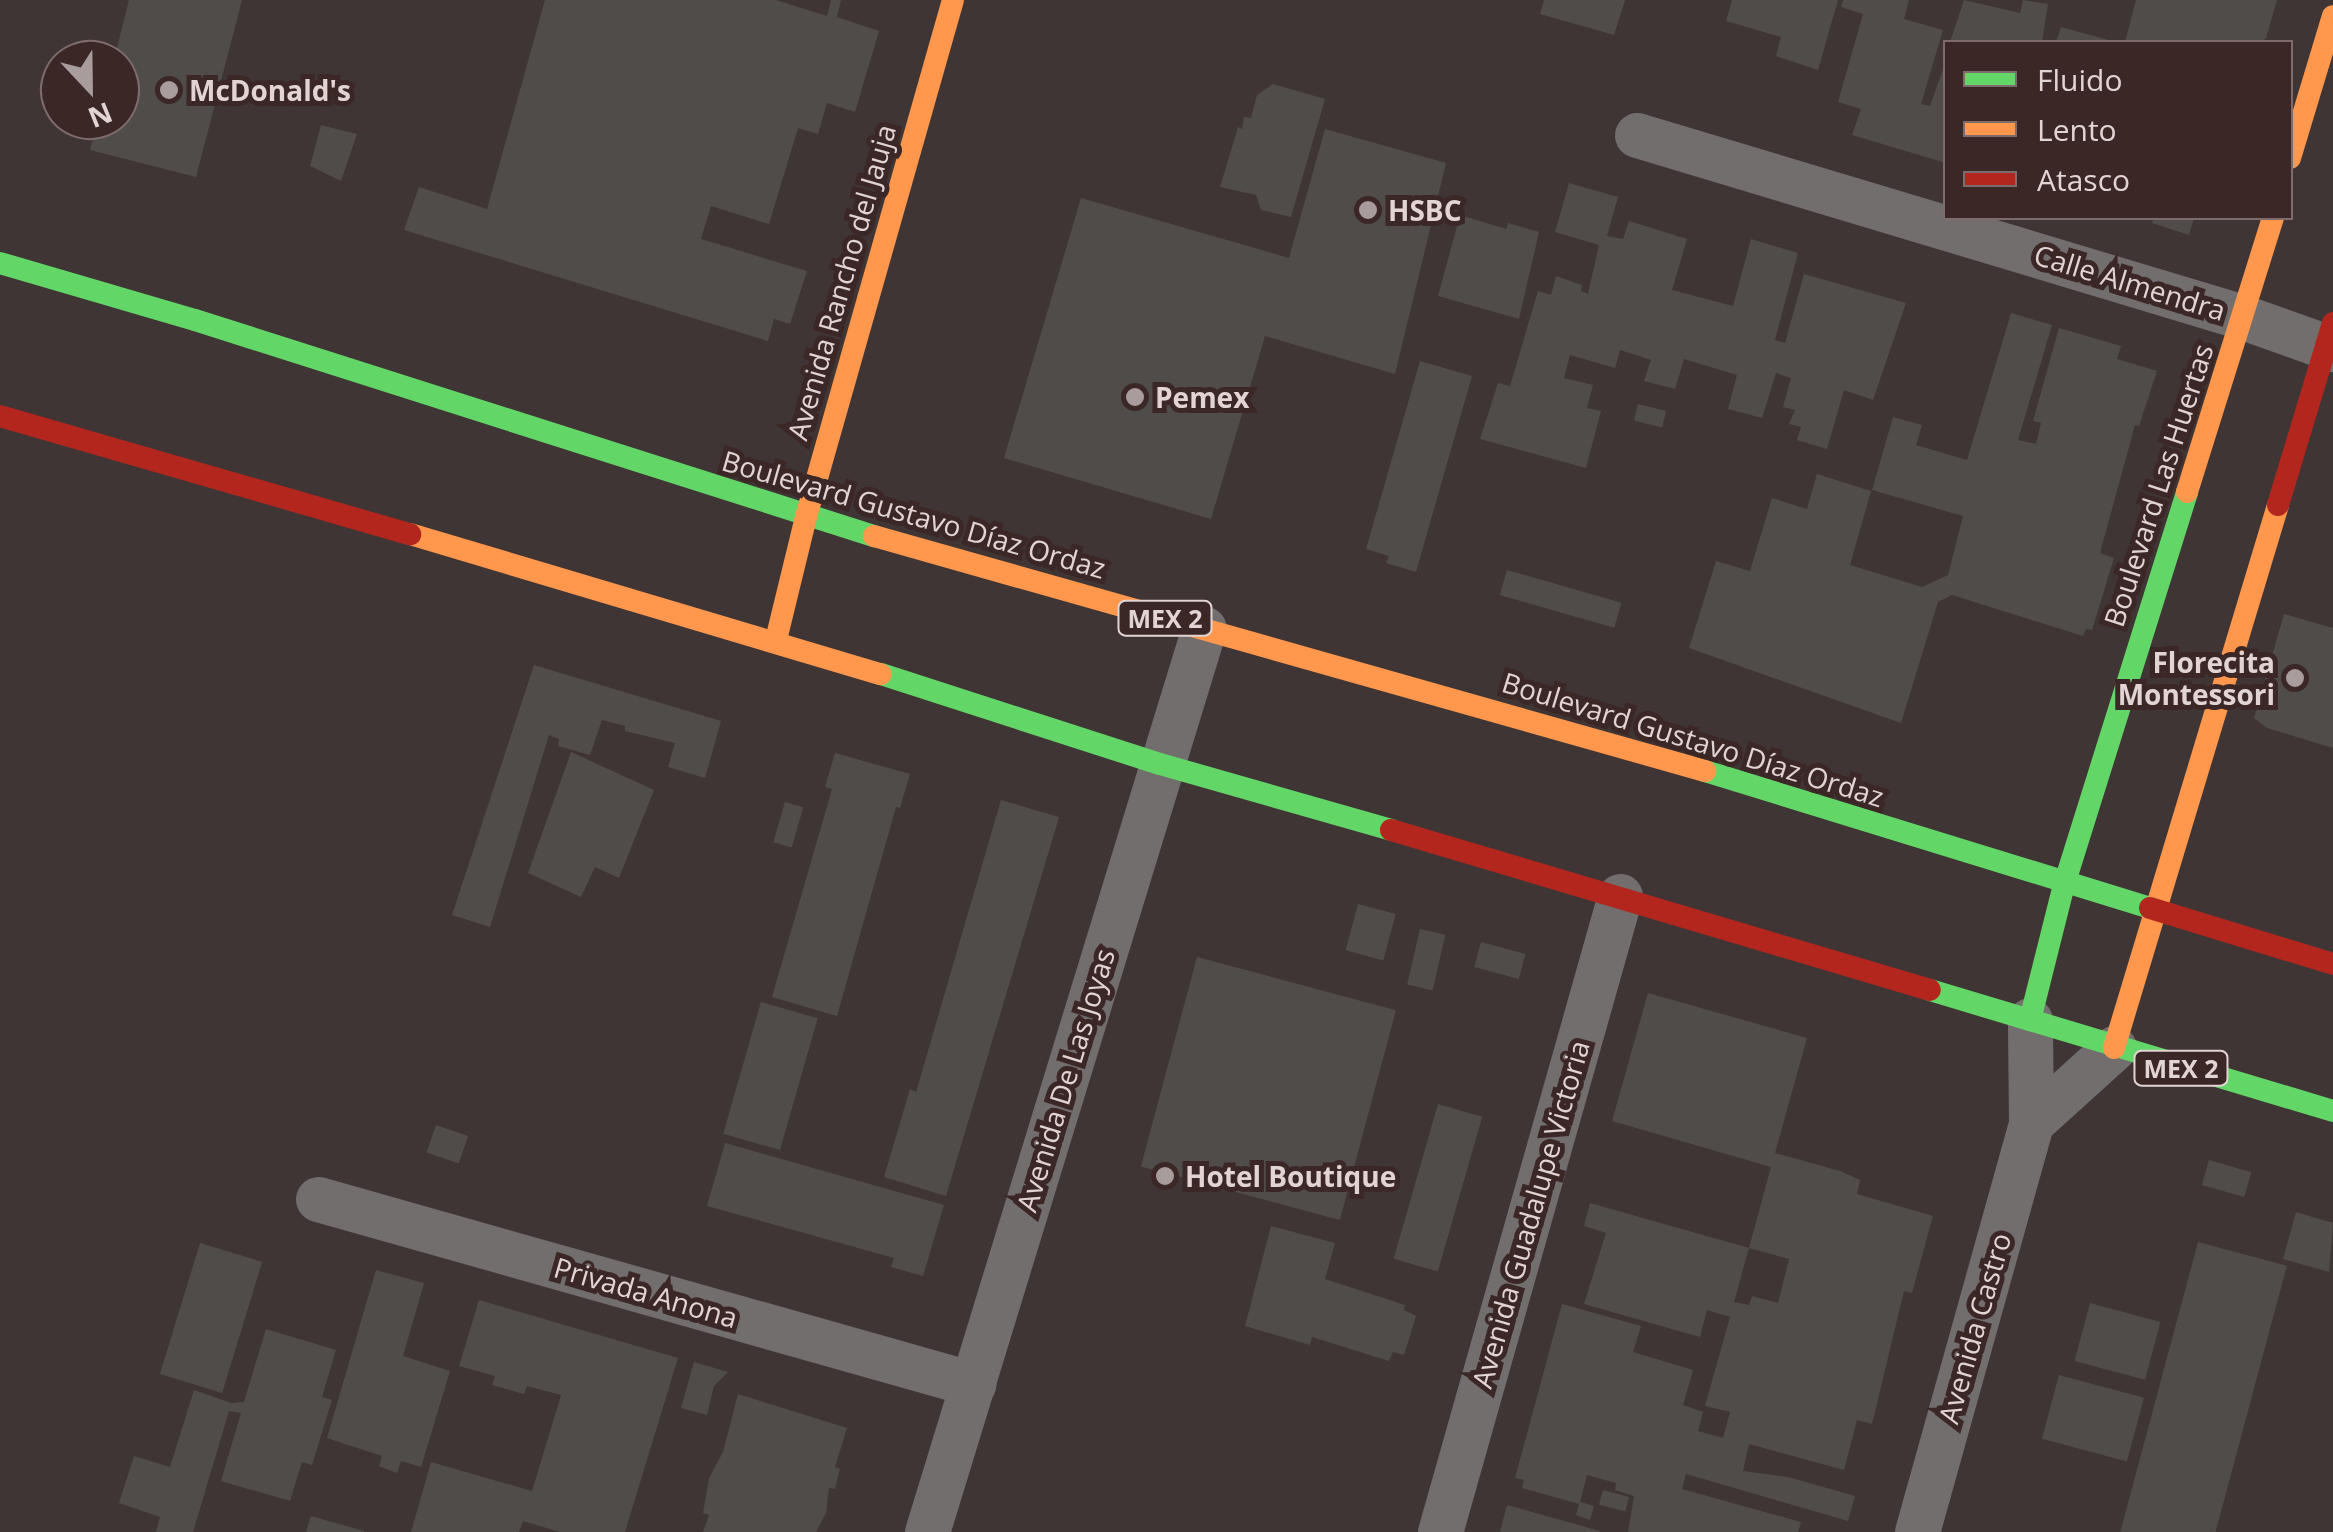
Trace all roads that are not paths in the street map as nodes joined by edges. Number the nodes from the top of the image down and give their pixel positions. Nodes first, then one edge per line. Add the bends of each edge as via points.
1 (953, 0) edge
2 (2333, 16) edge
3 (1637, 135) dead end
4 (2293, 148) edge
5 (2272, 220) edge
6 (0, 263) edge
7 (2243, 316) junction
8 (2331, 340) edge
9 (0, 416) edge
10 (806, 517) junction
11 (1204, 628) junction
12 (776, 640) junction
13 (1160, 764) junction
14 (2064, 884) junction
15 (1620, 896) junction
16 (2153, 912) junction
17 (2333, 964) edge
18 (2030, 1020) junction
19 (2114, 1048) junction
20 (2333, 1111) edge
21 (2032, 1124) junction
22 (318, 1199) dead end
23 (973, 1384) junction
24 (927, 1532) edge
25 (1440, 1532) edge
26 (1917, 1532) edge

1 - 10 main road, Avenida Rancho del Jauja
2 - 4 main road
3 - 7 street, Calle Almendra
5 - 7 main road, Boulevard Las Huertas
6 - 10 main road, Boulevard Gustavo Díaz Ordaz / MEX 2
7 - 8 street, Calle Almendra
7 - 14 main road, Boulevard Las Huertas
8 - 16 main road
9 - 12 main road, MEX 2
10 - 11 main road, Boulevard Gustavo Díaz Ordaz / MEX 2
10 - 12 main road, Avenida Rancho del Jauja
11 - 13 street, Avenida De Las Joyas
11 - 14 main road, Boulevard Gustavo Díaz Ordaz / MEX 2 via 1637,750
12 - 13 main road, MEX 2
13 - 15 main road, MEX 2
13 - 23 street, Avenida De Las Joyas
14 - 16 main road, Boulevard Gustavo Díaz Ordaz / MEX 2
14 - 18 main road, Boulevard Las Huertas
15 - 18 main road, MEX 2
15 - 25 street, Avenida Guadalupe Victoria
16 - 17 main road, Boulevard Gustavo Díaz Ordaz / MEX 2
16 - 19 main road
18 - 19 main road, MEX 2
18 - 21 street, Avenida Castro
19 - 20 main road, MEX 2
19 - 21 street
21 - 26 street, Avenida Castro
22 - 23 street, Privada Anona
23 - 24 street, Avenida De Las Joyas

